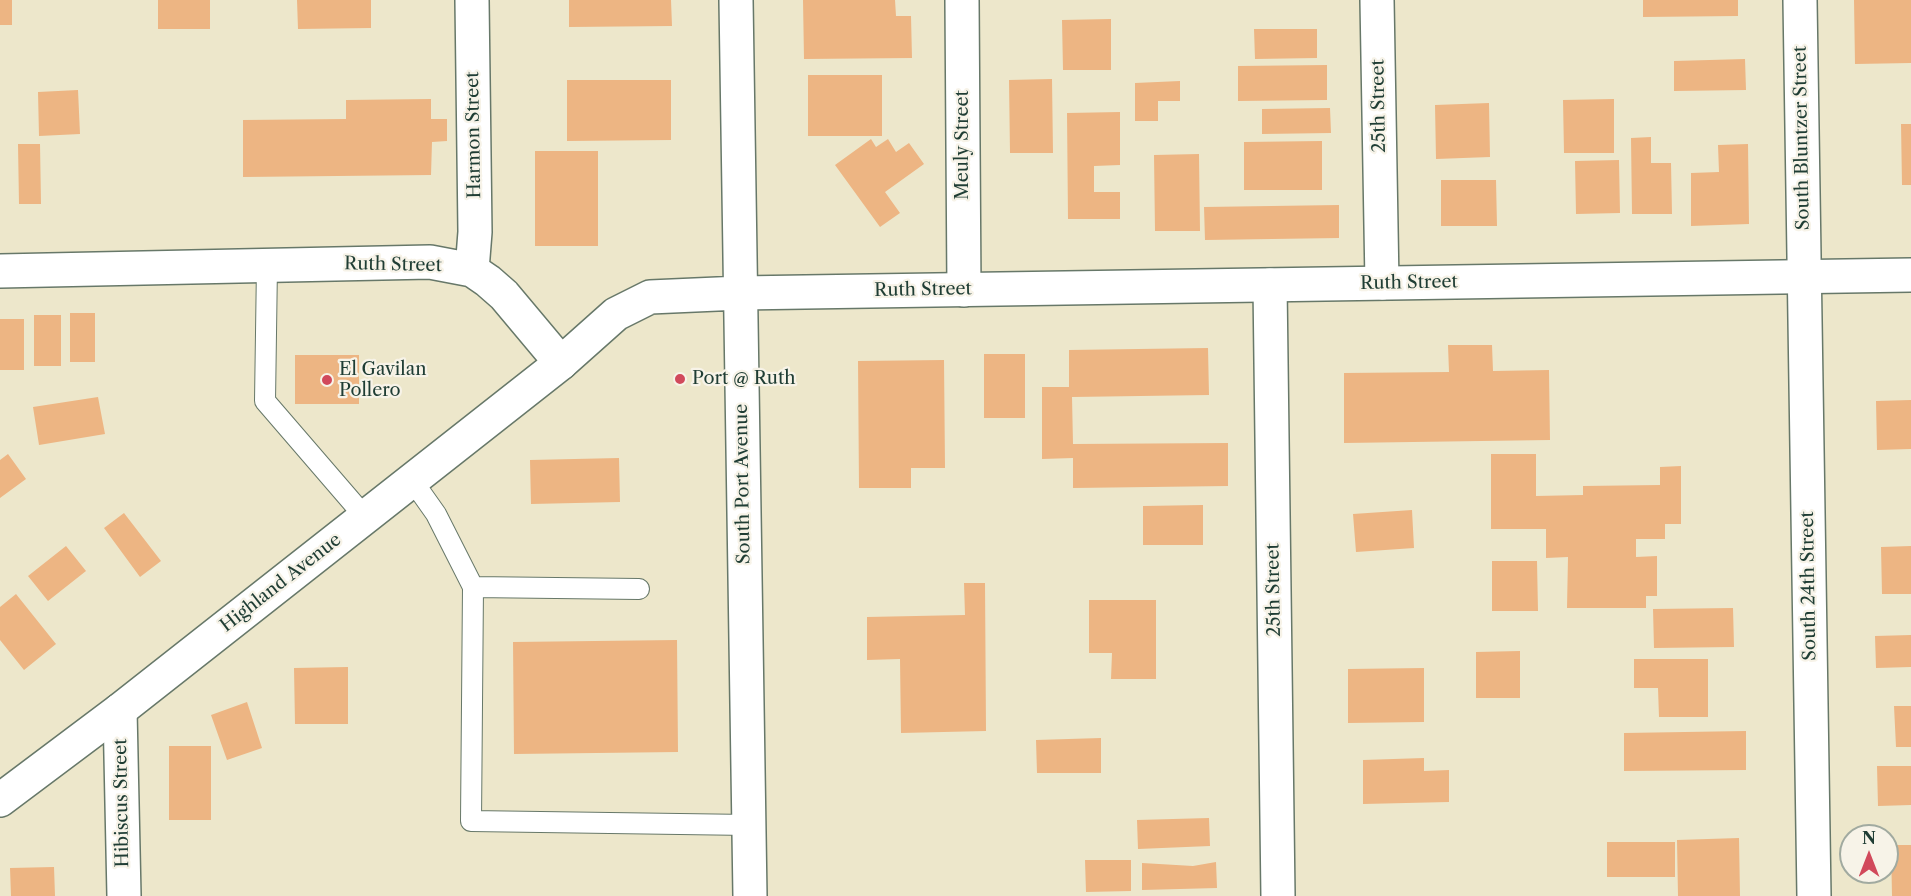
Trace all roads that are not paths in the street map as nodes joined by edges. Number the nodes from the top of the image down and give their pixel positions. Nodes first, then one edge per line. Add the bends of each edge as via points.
1 (472, 0) edge
2 (736, 0) edge
3 (962, 0) edge
4 (1377, 0) edge
5 (1800, 0) edge
6 (267, 265) junction
7 (472, 270) junction
8 (0, 272) edge
9 (1911, 275) edge
10 (1804, 277) junction
11 (1382, 283) junction
12 (1269, 285) junction
13 (963, 290) junction
14 (740, 293) junction
15 (561, 363) junction
16 (412, 480) junction
17 (365, 517) junction
18 (473, 587) junction
19 (639, 589) dead end
20 (120, 710) junction
21 (0, 800) edge
22 (749, 825) junction
23 (124, 896) edge
24 (750, 896) edge
25 (1278, 896) edge
26 (1814, 896) edge

1 - 7 street, Harmon Street
2 - 14 street, South Port Avenue
3 - 13 street, Meuly Street
4 - 11 street, 25th Street
5 - 10 street, South Bluntzer Street
6 - 7 street, Ruth Street via 430,262
6 - 8 street, Ruth Street
6 - 17 lane via 265,401
7 - 15 street, Ruth Street via 504,295
9 - 10 street, Ruth Street
10 - 11 street, Ruth Street
10 - 26 street, South 24th Street
11 - 12 street, Ruth Street
12 - 13 street, Ruth Street
12 - 25 street, 25th Street
13 - 14 street, Ruth Street
14 - 15 street, Ruth Street via 651,297 616,314
14 - 22 street, South Port Avenue
15 - 16 street, Highland Avenue
16 - 17 street, Highland Avenue
16 - 18 lane via 436,514
17 - 20 street, Highland Avenue
18 - 19 lane
18 - 22 lane via 471,821
20 - 21 street, Highland Avenue
20 - 23 street, Hibiscus Street
22 - 24 street, South Port Avenue

